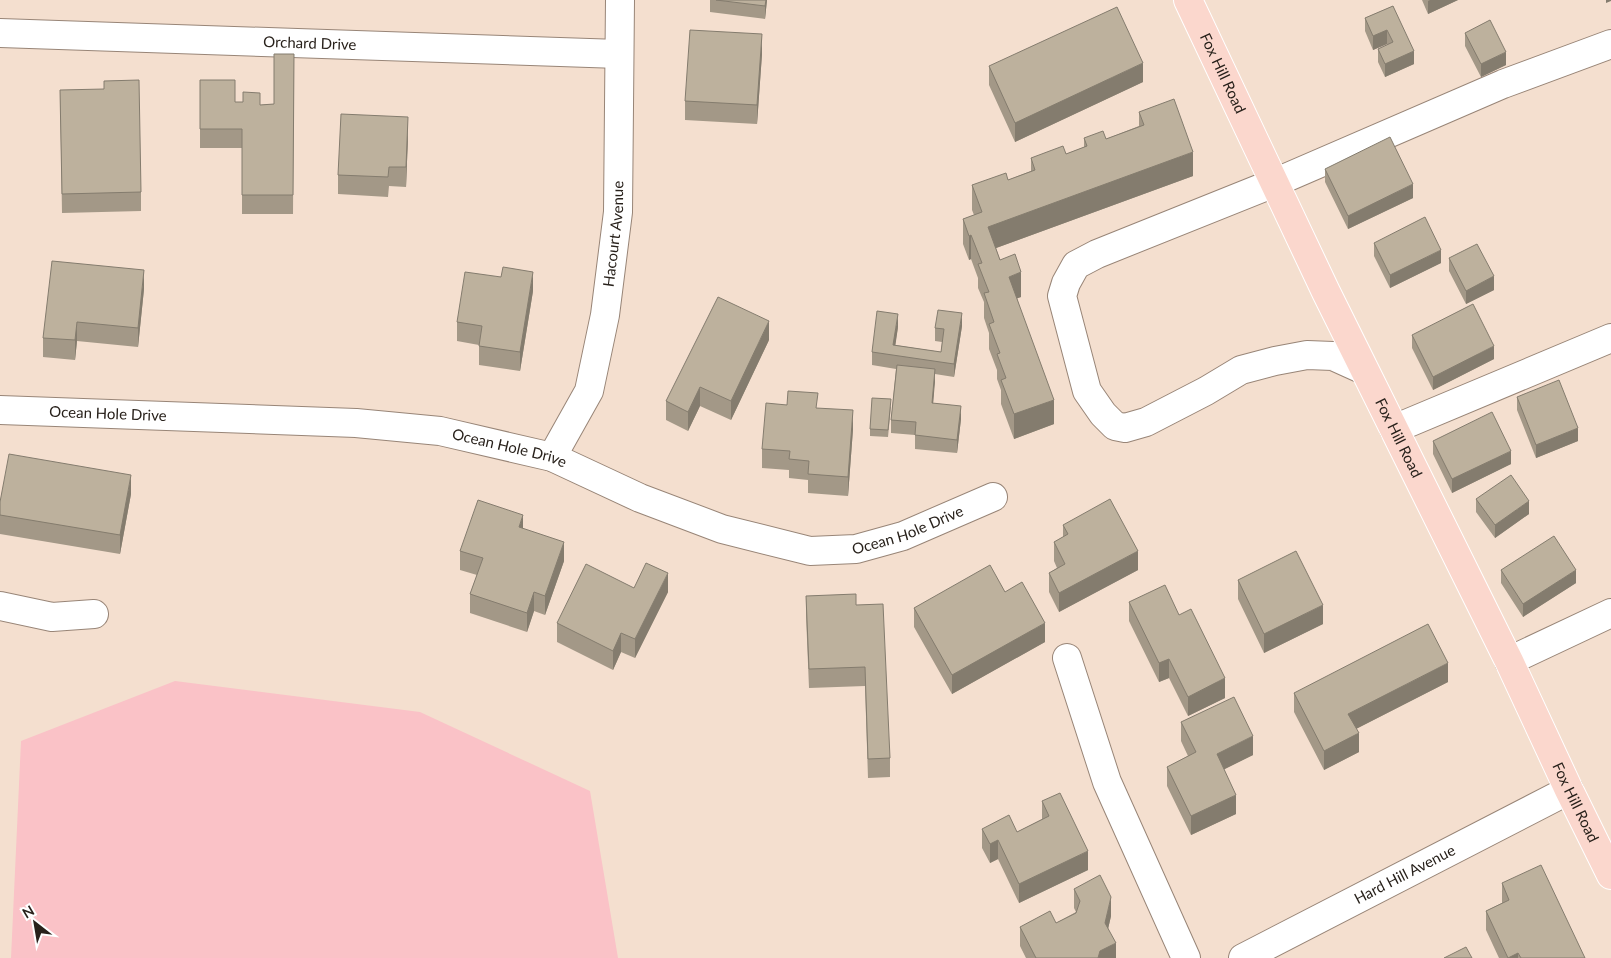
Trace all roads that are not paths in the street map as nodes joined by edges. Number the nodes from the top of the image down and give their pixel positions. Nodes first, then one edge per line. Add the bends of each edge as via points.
1 (620, 0) edge
2 (1188, 0) edge
3 (0, 33) edge
4 (1611, 44) edge
5 (620, 54) junction
6 (1274, 183) junction
7 (1611, 338) edge
8 (1364, 370) junction
9 (0, 410) edge
10 (1394, 429) junction
11 (552, 457) junction
12 (993, 497) dead end
13 (0, 606) edge
14 (1611, 613) edge
15 (94, 614) dead end
16 (1067, 658) dead end
17 (1509, 661) junction
18 (1569, 790) junction
19 (1611, 875) edge
20 (1186, 958) edge
21 (1242, 958) edge

1 - 5 street, Hacourt Avenue
2 - 6 main road, Fox Hill Road
3 - 5 street, Orchard Drive
4 - 6 street via 1503,84
5 - 11 street, Hacourt Avenue via 618,212 605,315 588,390
6 - 8 main road, Fox Hill Road
6 - 8 street via 1076,265 1062,296 1087,391 1115,426 1125,428 1146,422 1241,370 1275,360 1307,355 1333,356
7 - 10 street
8 - 10 main road, Fox Hill Road
9 - 11 street, Ocean Hole Drive via 356,423 440,431
10 - 17 main road, Fox Hill Road
11 - 12 street, Ocean Hole Drive via 640,498 722,529 810,551 856,549 903,536
13 - 15 street via 52,617
14 - 17 street
16 - 20 street via 1107,782
17 - 18 main road, Fox Hill Road
18 - 19 main road, Fox Hill Road
18 - 21 street, Hard Hill Avenue

